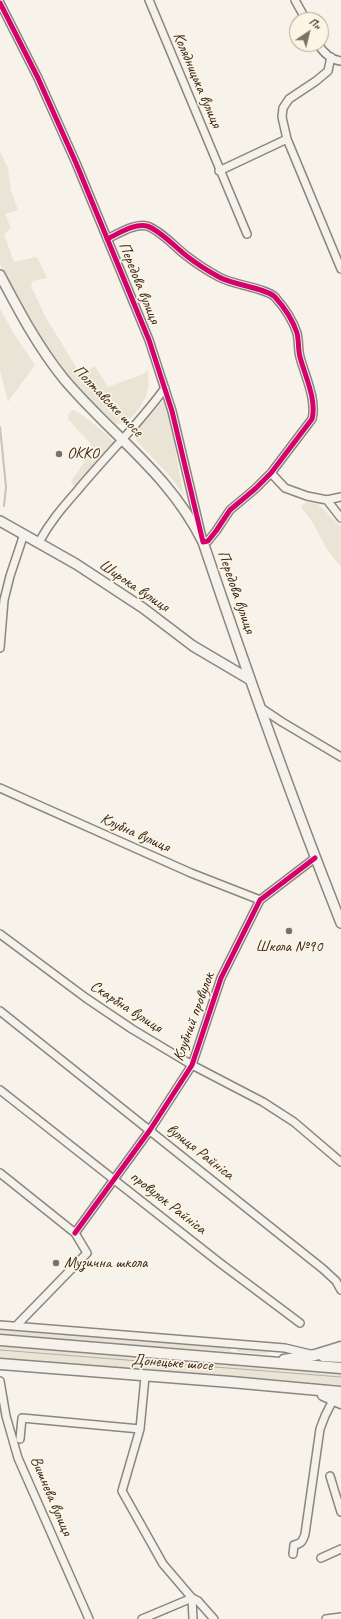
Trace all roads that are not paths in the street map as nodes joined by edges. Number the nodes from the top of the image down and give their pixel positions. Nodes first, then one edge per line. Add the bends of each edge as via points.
1 (149, 0) edge
2 (295, 0) edge
3 (0, 3) edge
4 (302, 12) edge
5 (323, 52) edge
6 (330, 58) junction
7 (341, 61) edge
8 (287, 139) junction
9 (220, 171) junction
10 (247, 234) dead end
11 (107, 239) junction
12 (341, 269) edge
13 (0, 276) edge
14 (165, 388) junction
15 (122, 439) junction
16 (271, 473) junction
17 (341, 497) edge
18 (326, 500) junction
19 (341, 518) edge
20 (0, 521) edge
21 (24, 534) junction
22 (39, 542) junction
23 (203, 542) junction
24 (0, 648) edge
25 (250, 679) junction
26 (261, 708) junction
27 (341, 757) edge
28 (0, 788) edge
29 (315, 858) junction
30 (260, 900) junction
31 (341, 923) edge
32 (0, 934) edge
33 (0, 1011) edge
34 (192, 1065) junction
35 (0, 1090) edge
36 (150, 1130) junction
37 (341, 1162) edge
38 (0, 1173) edge
39 (114, 1179) junction
40 (75, 1233) junction
41 (341, 1290) edge
42 (300, 1323) dead end
43 (0, 1325) edge
44 (16, 1326) junction
45 (0, 1340) edge
46 (340, 1354) edge
47 (315, 1355) junction
48 (268, 1362) junction
49 (0, 1364) edge
50 (341, 1368) edge
51 (145, 1377) junction
52 (0, 1381) edge
53 (339, 1398) edge
54 (140, 1429) junction
55 (20, 1439) dead end
56 (330, 1476) dead end
57 (341, 1512) edge
58 (341, 1549) edge
59 (293, 1554) dead end
60 (321, 1558) dead end
61 (192, 1598) junction
62 (341, 1617) edge
63 (89, 1619) edge
64 (142, 1619) edge
65 (194, 1619) edge
66 (214, 1619) edge
67 (326, 1619) edge

1 - 9 street, Колядницька вулиця
2 - 4 street
3 - 11 street, Передова вулиця via 38,78
5 - 6 street
6 - 7 street
6 - 8 street via 328,71 289,98 283,108 282,117
8 - 9 street
8 - 12 street
9 - 10 street, Колядницька вулиця
11 - 14 street, Передова вулиця via 149,340
11 - 16 street via 139,226 147,226 219,277 274,296 286,311 296,333 314,411 312,419
13 - 15 main road, Полтавське шосе via 41,348 91,409
14 - 15 street
14 - 23 street, Передова вулиця
15 - 22 street via 50,523
15 - 23 main road, Полтавське шосе via 168,487 193,522
16 - 18 street via 285,488
16 - 23 street via 230,510 208,541
17 - 18 street
18 - 19 street
20 - 21 main road, Широка вулиця
21 - 22 main road, Широка вулиця
21 - 24 street via 4,600
22 - 25 main road, Широка вулиця via 143,608 193,646
23 - 25 main road, Передова вулиця
25 - 26 main road, Передова вулиця
26 - 27 street
26 - 29 main road, Передова вулиця
28 - 30 street, Клубна вулиця via 191,873
29 - 30 street, Клубний провулок
29 - 31 main road, Передова вулиця
30 - 34 street, Клубний провулок via 221,978
32 - 34 street, Скарбна вулиця via 92,1003
33 - 36 street, вулиця Райніса
34 - 36 street, Клубний провулок
34 - 37 street, Скарбна вулиця via 263,1102 294,1122
35 - 39 street, провулок Райніса
36 - 39 street, Клубний провулок
36 - 41 street, вулиця Райніса via 323,1269 336,1281
38 - 40 street
39 - 40 street, Клубний провулок
39 - 42 street, провулок Райніса
40 - 44 street via 87,1253
43 - 44 street
44 - 47 street via 285,1348
45 - 48 highway, Донецьке шосе
46 - 47 highway
47 - 48 highway
48 - 50 highway, Донецьке шосе
49 - 51 highway, Донецьке шосе
51 - 53 highway, Донецьке шосе via 308,1390
51 - 54 street
52 - 63 street, Вишнева вулиця via 6,1416 18,1458
53 - 59 street via 320,1429 305,1534 303,1541 294,1545
54 - 55 street via 22,1418
54 - 61 street via 122,1491 163,1564
56 - 57 street
58 - 60 street
61 - 64 street
61 - 65 street
61 - 66 street
62 - 67 street

